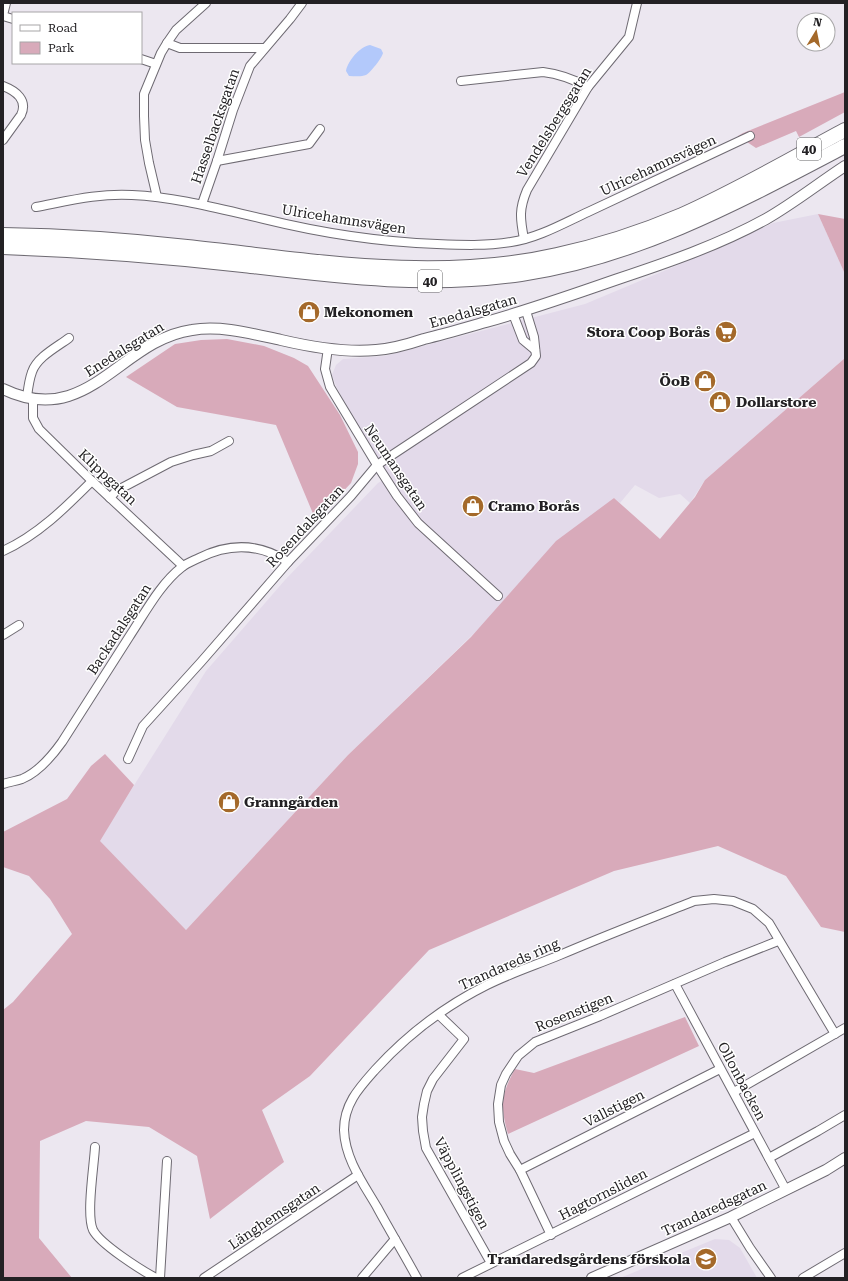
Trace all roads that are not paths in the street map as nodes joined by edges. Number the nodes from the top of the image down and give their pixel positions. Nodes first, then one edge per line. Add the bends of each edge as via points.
1 (6, 3) edge
2 (206, 3) edge
3 (302, 3) edge
4 (637, 3) edge
5 (3, 15) edge
6 (167, 43) junction
7 (264, 48) junction
8 (142, 59) edge
9 (156, 64) junction
10 (461, 81) dead end
11 (3, 86) edge
12 (588, 87) junction
13 (320, 129) dead end
14 (845, 130) edge
15 (750, 136) dead end
16 (3, 140) edge
17 (845, 146) edge
18 (217, 161) junction
19 (845, 166) edge
20 (157, 197) junction
21 (202, 204) junction
22 (36, 207) dead end
23 (3, 234) edge
24 (524, 239) junction
25 (3, 247) edge
26 (526, 311) junction
27 (513, 314) junction
28 (69, 338) dead end
29 (328, 348) junction
30 (535, 350) junction
31 (3, 389) edge
32 (30, 398) junction
33 (230, 441) dead end
34 (377, 465) junction
35 (92, 481) junction
36 (110, 498) junction
37 (3, 551) edge
38 (288, 562) junction
39 (183, 566) junction
40 (498, 596) dead end
41 (19, 626) dead end
42 (3, 634) edge
43 (128, 759) dead end
44 (3, 784) edge
45 (778, 941) junction
46 (675, 984) junction
47 (439, 1015) junction
48 (845, 1028) edge
49 (835, 1034) junction
50 (720, 1069) junction
51 (734, 1092) junction
52 (845, 1115) edge
53 (755, 1133) junction
54 (95, 1147) dead end
55 (769, 1158) junction
56 (845, 1158) edge
57 (167, 1161) dead end
58 (520, 1170) junction
59 (358, 1175) junction
60 (786, 1190) junction
61 (731, 1217) junction
62 (551, 1234) junction
63 (395, 1239) junction
64 (845, 1253) edge
65 (491, 1263) junction
66 (156, 1278) edge
67 (160, 1278) edge
68 (204, 1278) edge
69 (362, 1278) edge
70 (417, 1278) edge
71 (462, 1278) edge
72 (592, 1278) edge
73 (771, 1278) edge
74 (803, 1278) edge

1 - 5 street
2 - 6 street via 176,30
3 - 7 street, Hasselbacksgatan
4 - 12 street, Vendelsbergsgatan via 629,37
6 - 7 street via 180,48
6 - 9 street
7 - 18 street, Hasselbacksgatan via 250,66
8 - 9 street
9 - 20 street via 144,94 144,116 145,140
10 - 12 street via 543,72 569,77
11 - 16 street via 19,96 23,111
12 - 24 street, Vendelsbergsgatan via 521,204 520,222
13 - 18 street via 309,144
14 - 23 highway, 40 via 774,169 645,230 600,244 524,262 476,267 379,267 185,246
15 - 24 street, Ulricehamnsvägen via 626,195
17 - 25 highway, 40 via 734,203 650,240 561,267 478,280 377,279 151,256
18 - 21 street, Hasselbacksgatan
19 - 26 street, Enedalsgatan via 766,219 715,243 644,271
20 - 21 street, Ulricehamnsvägen
20 - 22 street, Ulricehamnsvägen via 110,194
21 - 24 street, Ulricehamnsvägen via 265,220 384,241 471,246
26 - 27 street, Enedalsgatan
26 - 30 street
27 - 29 street, Enedalsgatan via 402,346 376,350
27 - 30 street via 523,340
28 - 32 street, Klippgatan via 36,364 32,371
29 - 32 street, Enedalsgatan via 231,330 192,330 167,336 86,390 56,398
29 - 34 street, Neumansgatan via 325,369 330,387
30 - 34 street, Rosendalsgatan via 536,356 531,363
31 - 32 street, Enedalsgatan
32 - 35 street, Klippgatan via 33,418 39,429
33 - 36 street via 211,452 172,462 116,491
34 - 38 street, Rosendalsgatan
34 - 40 street, Neumansgatan via 418,523
35 - 36 street, Klippgatan
35 - 37 street via 38,531
36 - 39 street, Klippgatan
38 - 39 street, Backadalsgatan via 276,554 257,548 240,547 203,556
38 - 43 street, Rosendalsgatan via 143,726
39 - 44 street, Backadalsgatan via 164,585 51,757 23,778
41 - 42 street
45 - 46 street, Rosenstigen
45 - 47 street, Trandareds ring via 769,923 753,909 733,901 694,901 488,985
45 - 49 street, Trandareds ring
46 - 50 street, Ollonbacken
46 - 58 street, Rosenstigen via 534,1042 518,1056 504,1080 498,1104 504,1141
47 - 59 street, Trandareds ring via 412,1034 389,1055 355,1092 345,1120 346,1142
47 - 65 street, Väpplingstigen via 464,1039 433,1079 427,1091 422,1117 426,1148
48 - 49 street
49 - 51 street
50 - 51 street, Ollonbacken
50 - 58 street, Vallstigen
51 - 53 street, Ollonbacken
52 - 55 street
53 - 55 street, Ollonbacken
53 - 62 street, Hagtornsliden
54 - 66 street via 90,1214 93,1230 103,1242
55 - 60 street, Ollonbacken
56 - 60 street, Trandaredsgatan
57 - 67 street
58 - 62 street, Rosenstigen
59 - 63 street, Trandareds ring
59 - 68 street, Länghemsgatan
60 - 61 street, Trandaredsgatan
61 - 72 street, Trandaredsgatan
61 - 73 street
62 - 65 street, Hagtornsliden
63 - 69 street
63 - 70 street, Trandareds ring
64 - 74 street
65 - 71 street, Hagtornsliden

